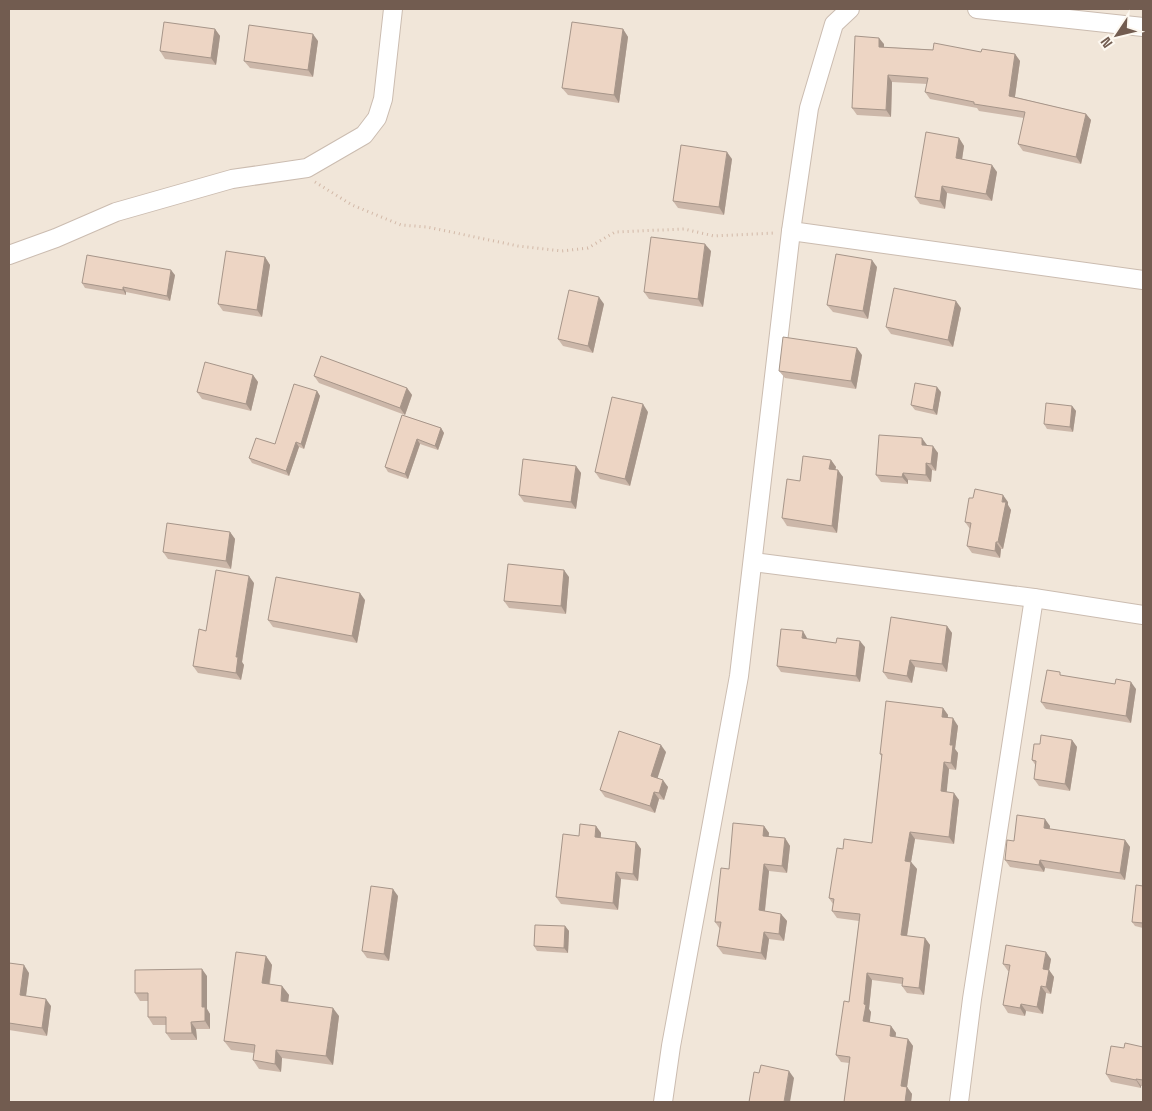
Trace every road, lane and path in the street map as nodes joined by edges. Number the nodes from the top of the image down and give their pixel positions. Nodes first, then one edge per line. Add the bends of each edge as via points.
1 (393, 9) edge
2 (850, 9) edge
3 (977, 9) edge
4 (1143, 27) edge
5 (293, 169) junction
6 (791, 231) junction
7 (9, 254) edge
8 (1143, 280) edge
9 (753, 562) junction
10 (1034, 598) junction
11 (1143, 615) edge
12 (663, 1102) edge
13 (959, 1102) edge

1 - 5 street via 383,99 377,118 364,135 347,146 308,168
2 - 6 street via 834,24 809,108
3 - 4 street
5 - 6 path via 352,205 401,225 427,227 527,247 562,251 588,248 616,232 684,229 714,236
5 - 7 street via 232,180 116,212
6 - 8 street
6 - 9 street
9 - 10 street
9 - 12 street via 739,676
10 - 11 street
10 - 13 street

